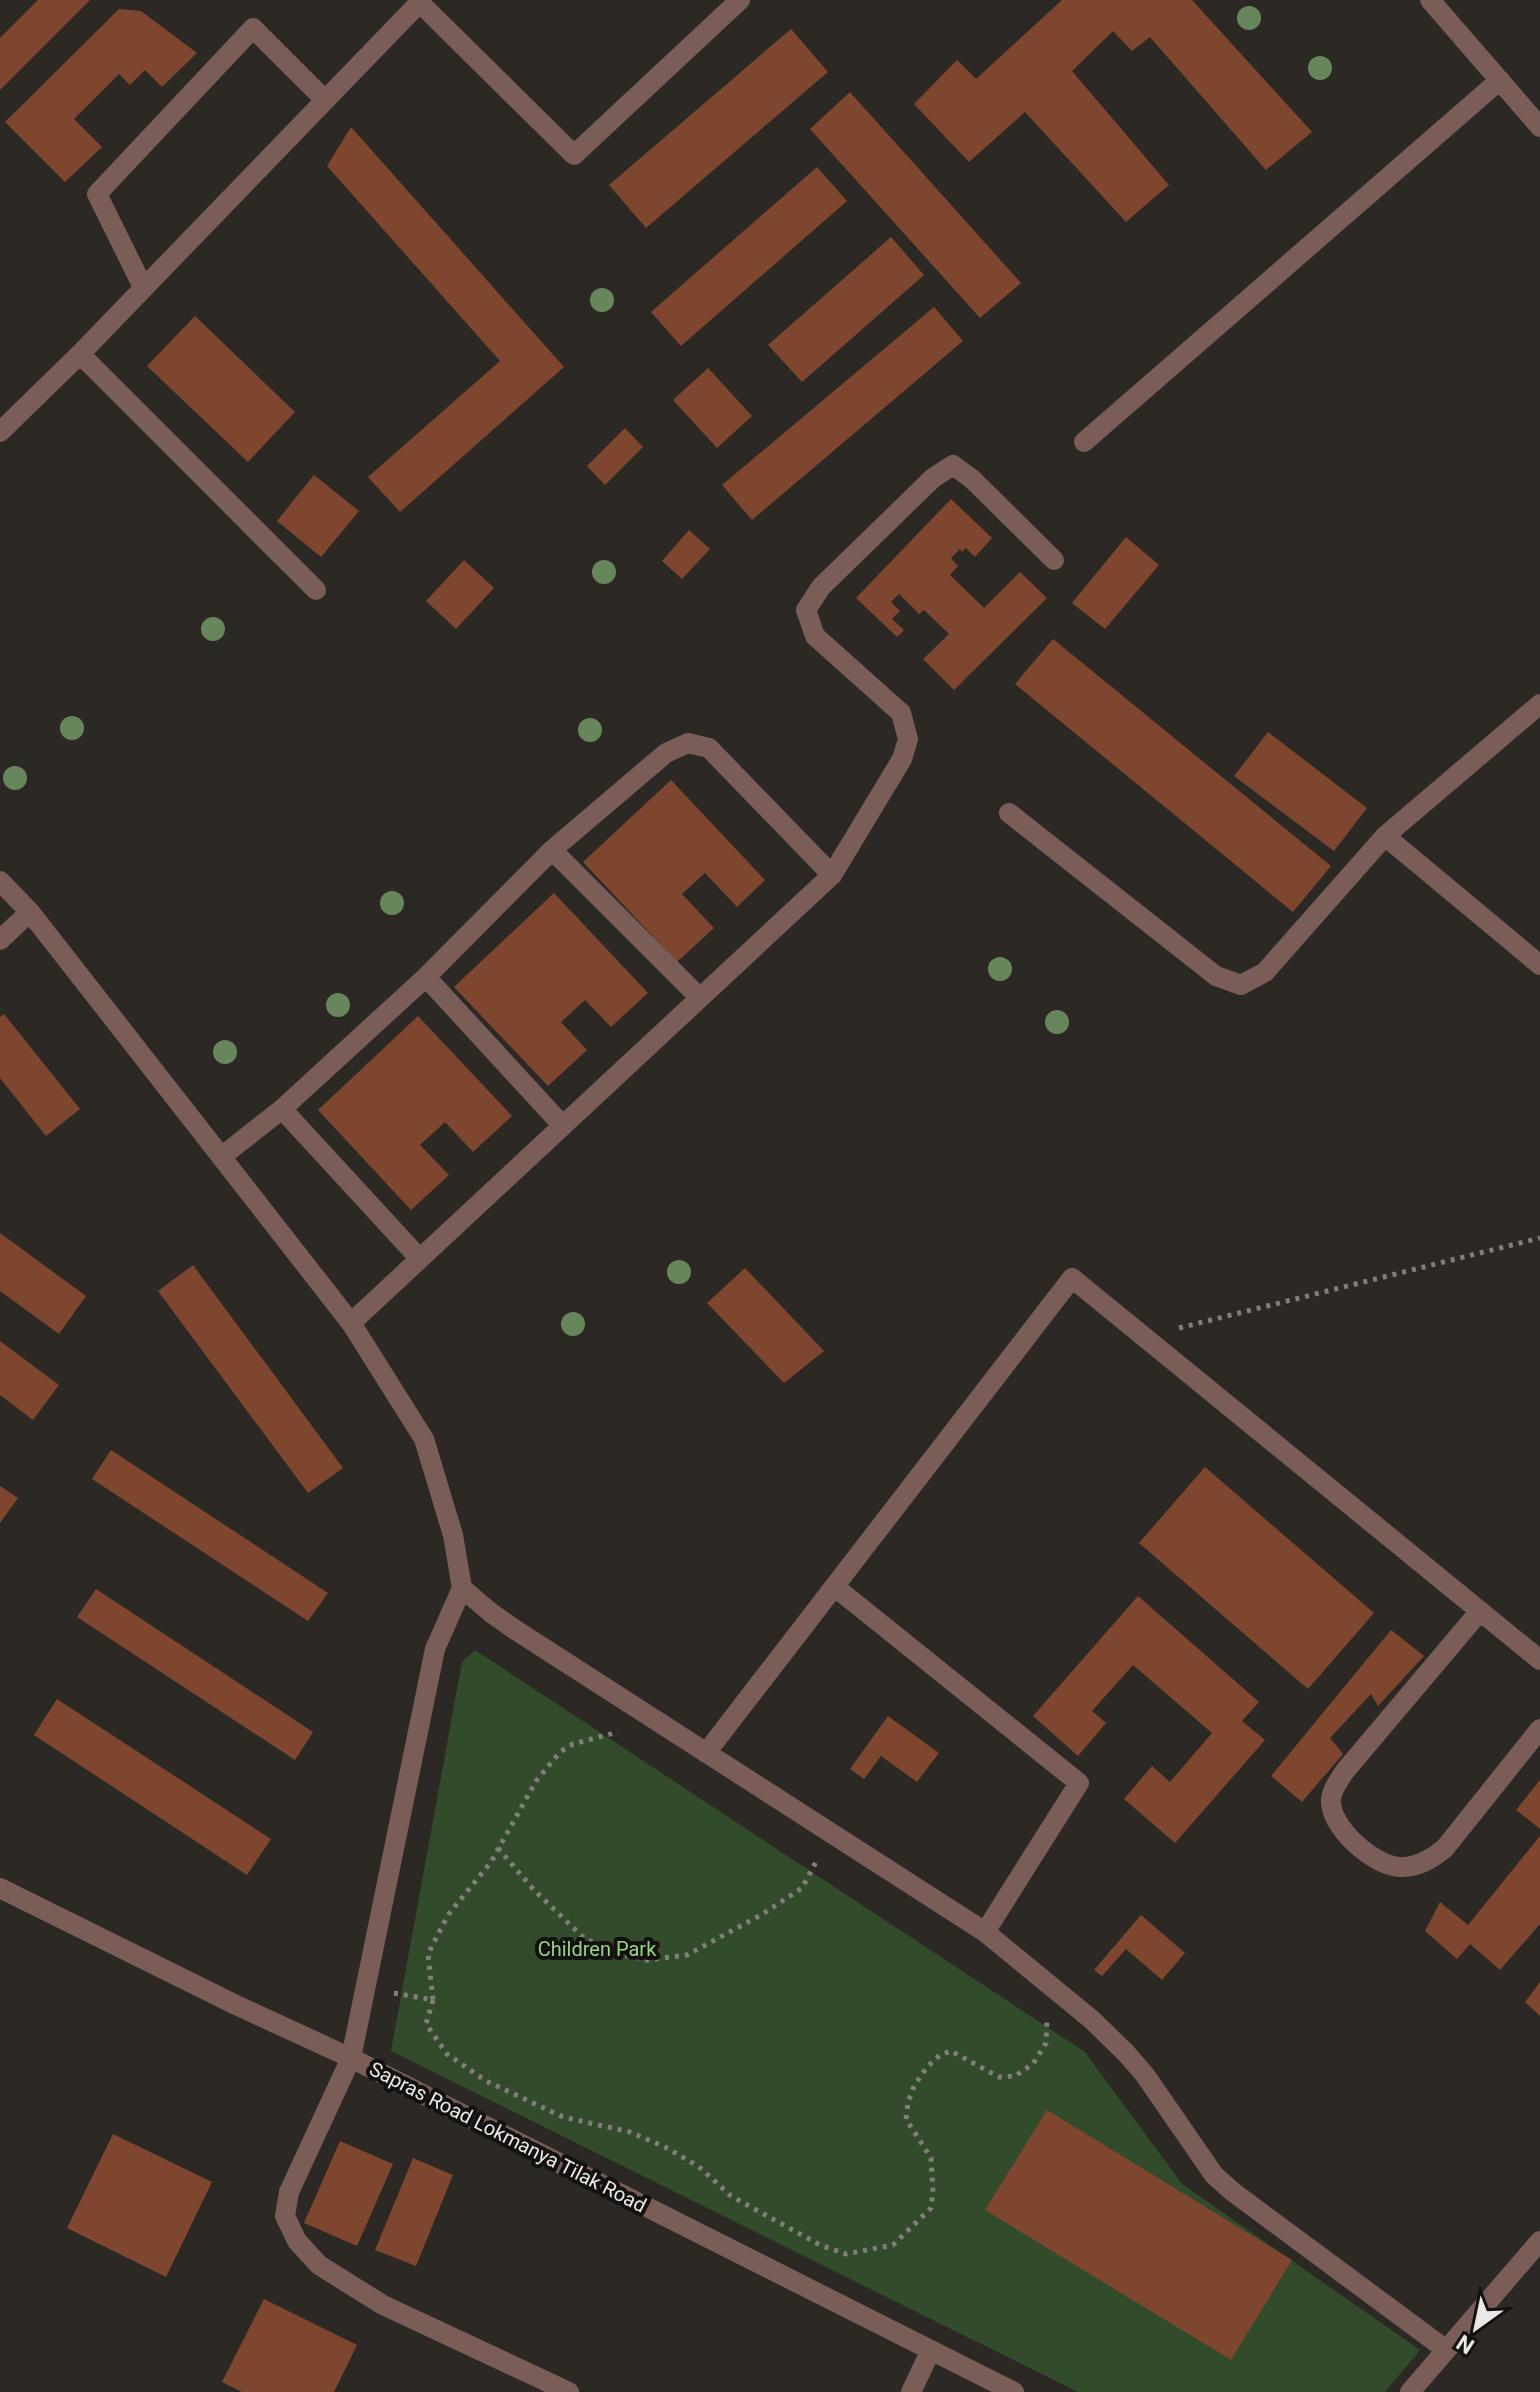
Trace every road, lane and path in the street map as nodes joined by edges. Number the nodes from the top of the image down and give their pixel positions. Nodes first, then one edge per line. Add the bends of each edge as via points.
1 (740, 0) edge
2 (1430, 0) edge
3 (421, 1) edge
4 (1500, 80) junction
5 (325, 100) junction
6 (1540, 127) edge
7 (143, 287) junction
8 (80, 354) junction
9 (0, 432) edge
10 (1084, 442) dead end
11 (1054, 560) dead end
12 (316, 590) dead end
13 (1540, 704) edge
14 (1009, 813) dead end
15 (1385, 836) junction
16 (552, 850) junction
17 (832, 875) junction
18 (0, 881) edge
19 (30, 912) junction
20 (0, 940) edge
21 (1540, 965) edge
22 (426, 977) junction
23 (700, 998) junction
24 (282, 1109) junction
25 (563, 1126) junction
26 (221, 1157) junction
27 (1540, 1238) edge
28 (420, 1259) junction
29 (351, 1323) junction
30 (1143, 1337) junction
31 (835, 1587) junction
32 (462, 1588) junction
33 (1480, 1611) junction
34 (1540, 1660) edge
35 (1540, 1729) edge
36 (629, 1737) dead end
37 (706, 1753) junction
38 (498, 1848) junction
39 (826, 1859) dead end
40 (0, 1888) edge
41 (985, 1932) junction
42 (366, 1987) junction
43 (433, 2000) junction
44 (1047, 2014) dead end
45 (351, 2058) junction
46 (1540, 2241) edge
47 (1445, 2349) junction
48 (931, 2350) junction
49 (569, 2392) edge
50 (911, 2392) edge
51 (1014, 2392) edge
52 (1410, 2392) edge

1 - 3 street via 574,155
2 - 4 street
3 - 5 street
4 - 6 street
4 - 10 street
5 - 7 street
5 - 7 street via 253,28 97,194
7 - 8 street
8 - 9 street
8 - 12 street
11 - 17 street via 953,465 933,478 821,587 806,610 815,636 901,713 908,739 902,759
13 - 15 street
14 - 15 street via 1216,976 1241,985 1265,972
15 - 21 street
16 - 17 street via 666,753 688,743 709,748
16 - 22 street
16 - 23 street
17 - 23 street
18 - 19 street
19 - 20 street
19 - 26 street
22 - 24 street
22 - 25 street
23 - 25 street
24 - 26 street
24 - 28 street
25 - 28 street
26 - 29 street
27 - 30 path
28 - 29 street
29 - 32 street via 424,1439 453,1535
30 - 31 street via 1072,1278
30 - 33 street
31 - 37 street
31 - 41 street via 1079,1783
32 - 37 street via 514,1629
32 - 42 street via 435,1649
33 - 34 street
33 - 35 street via 1345,1771 1331,1799 1333,1814 1348,1835 1381,1862 1398,1867 1423,1863 1445,1848
36 - 38 path via 616,1731 560,1752 536,1781
37 - 41 street
38 - 39 path via 585,1939 647,1960 687,1955 761,1915 802,1888 819,1855
38 - 43 path via 448,1915 428,1954
40 - 45 street, Sapras Road Lokmanya Tilak Road
41 - 47 street via 1126,2053 1214,2175
42 - 43 path
42 - 45 street
43 - 44 path via 426,2024 447,2054 486,2081 563,2117 630,2132 665,2147 698,2166 731,2196 846,2254 893,2245 931,2208 931,2158 906,2119 914,2086 927,2067 951,2051 999,2077 1015,2076 1033,2064 1046,2043
45 - 48 street, Sapras Road Lokmanya Tilak Road
45 - 49 street via 289,2192 285,2216 297,2241 319,2265 383,2305
46 - 47 street
47 - 52 street
48 - 50 street
48 - 51 street, Sapras Road Lokmanya Tilak Road

